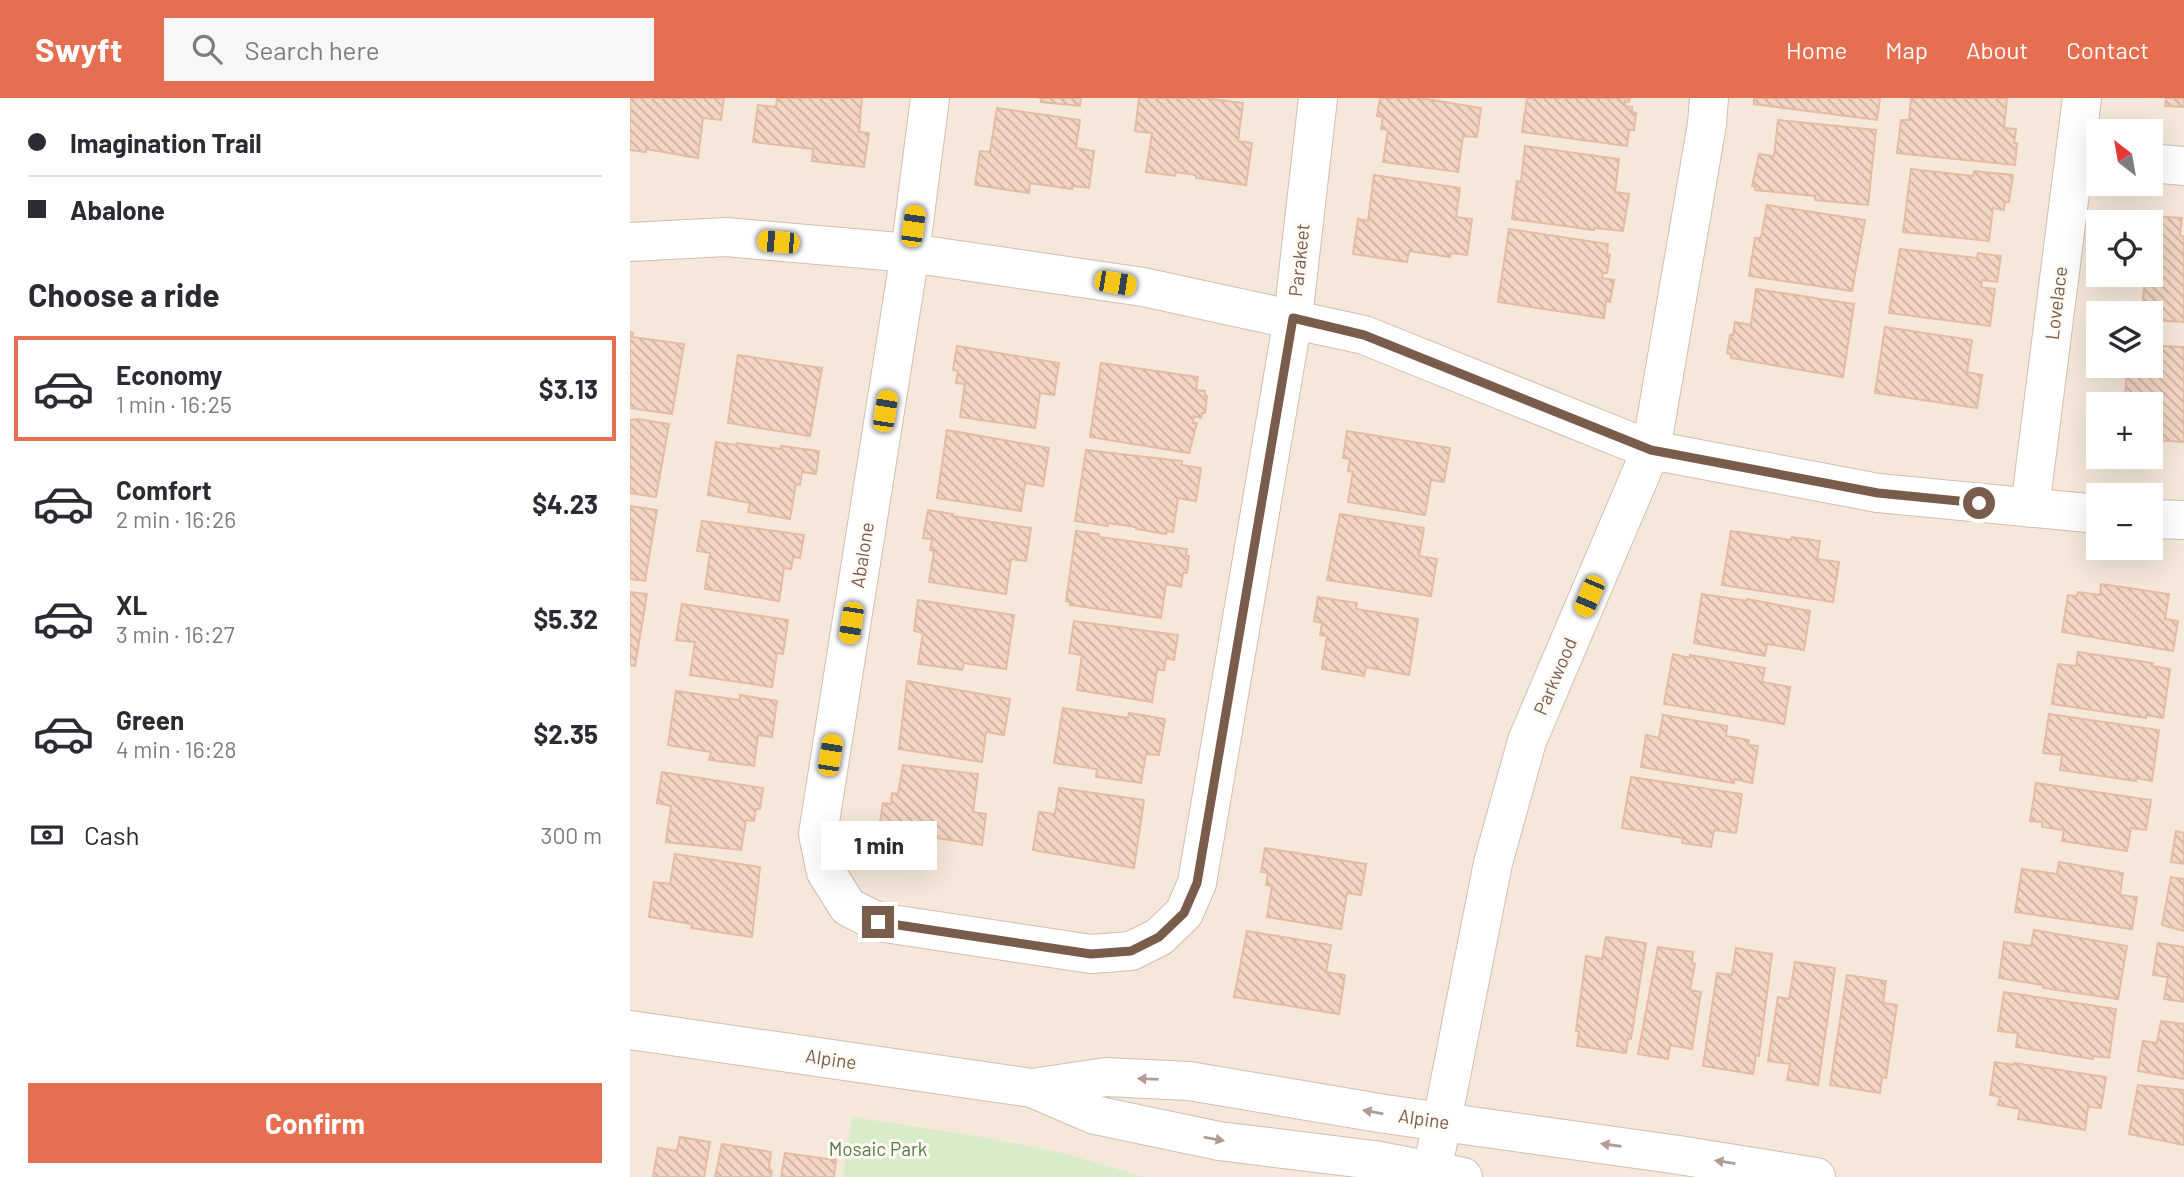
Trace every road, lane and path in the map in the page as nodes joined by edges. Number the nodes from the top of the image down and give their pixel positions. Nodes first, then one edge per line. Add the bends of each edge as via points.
1 (930, 98) edge
2 (1318, 98) edge
3 (1709, 98) edge
4 (2082, 98) edge
5 (2086, 159) edge
6 (2163, 164) edge
7 (2184, 166) edge
8 (630, 242) edge
9 (910, 253) junction
10 (1293, 318) junction
11 (1651, 450) junction
12 (2030, 508) junction
13 (2086, 513) edge
14 (2163, 519) edge
15 (2184, 520) edge
16 (985, 939) joint
17 (630, 1030) edge
18 (1032, 1087) junction
19 (1440, 1122) junction
20 (1442, 1175) edge
21 (1816, 1177) edge

1 - 9 street, Abalone
2 - 10 street, Parakeet
3 - 11 street, Parkwood
4 - 5 street, Lovelace
5 - 12 street, Lovelace
6 - 7 street
8 - 9 street via 726,237
9 - 10 street via 1143,287
9 - 16 street, Abalone via 818,834 826,872 848,907 878,922
10 - 11 street via 1364,335
10 - 16 street, Parakeet via 1197,883 1184,913 1159,937 1131,951 1091,954
11 - 12 street via 1878,493
11 - 19 street, Parkwood via 1527,741 1493,863
12 - 13 street
14 - 15 street
17 - 18 street, Alpine
19 -> 18 street, Alpine via 1189,1081 1106,1077
18 -> 20 street, Alpine via 1095,1115 1219,1141 1374,1160
19 - 20 street, Parkwood
21 -> 19 street, Alpine

